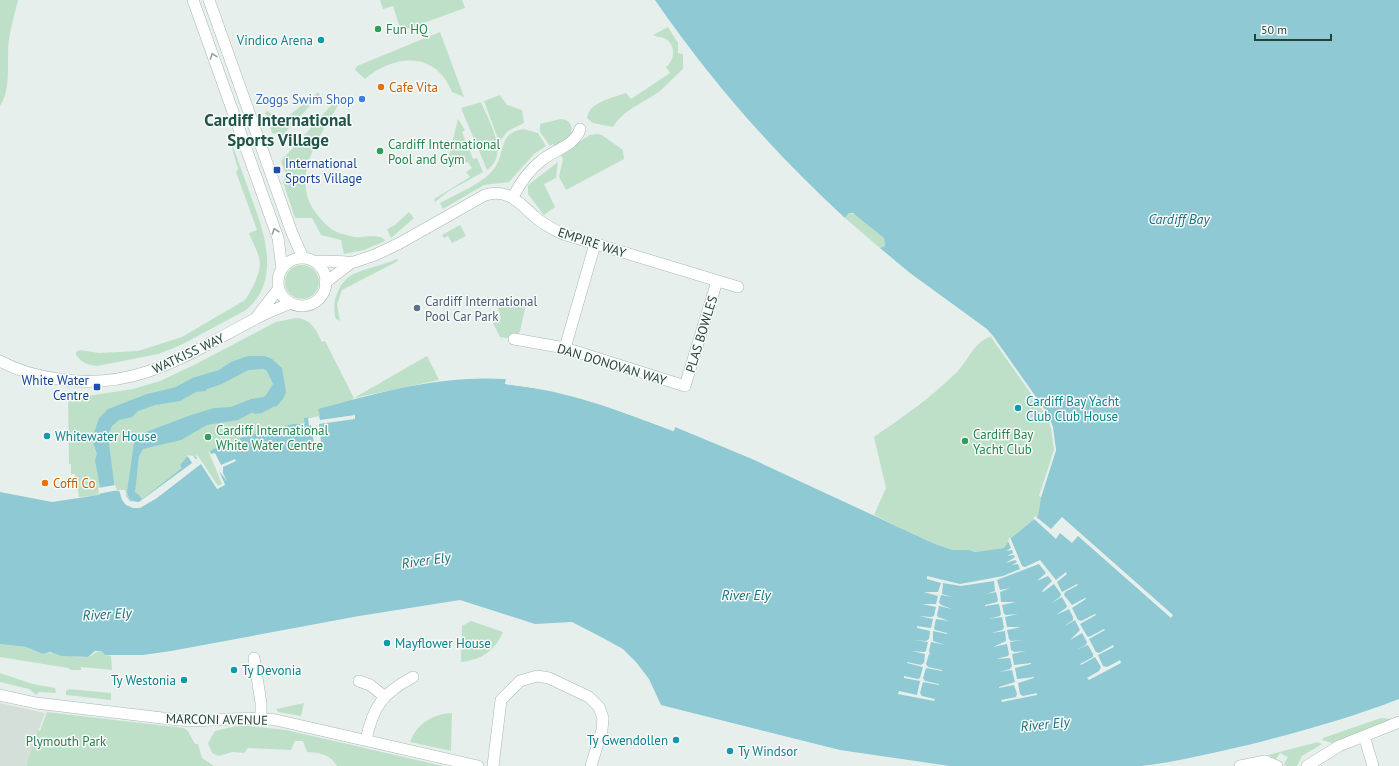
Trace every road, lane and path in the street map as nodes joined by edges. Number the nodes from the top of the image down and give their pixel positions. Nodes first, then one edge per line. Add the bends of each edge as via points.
1 (193, 0) edge
2 (209, 0) edge
3 (580, 129) dead end
4 (513, 197) junction
5 (595, 244) junction
6 (308, 260) junction
7 (351, 263) junction
8 (282, 269) junction
9 (717, 281) junction
10 (325, 283) junction
11 (738, 287) dead end
12 (279, 288) junction
13 (291, 303) junction
14 (256, 318) junction
15 (514, 339) dead end
16 (566, 348) junction
17 (0, 361) edge
18 (685, 386) joint
19 (254, 658) dead end
20 (413, 677) dead end
21 (359, 681) dead end
22 (0, 695) edge
23 (384, 696) junction
24 (261, 718) junction
25 (1399, 722) edge
26 (1364, 736) junction
27 (366, 740) junction
28 (478, 766) edge
29 (493, 766) edge
30 (591, 766) edge
31 (1240, 766) edge
32 (1277, 766) edge
33 (1307, 766) edge
34 (1373, 766) edge

8 -> 1 street via 278,238
2 - 6 street via 289,226
3 - 4 street via 574,140 541,160 518,186
4 - 5 street, EMPIRE WAY via 553,230
4 - 7 street, EMPIRE WAY via 496,193 485,195 400,243
5 - 9 street, EMPIRE WAY
5 - 16 street
6 - 7 street, EMPIRE WAY
6 - 8 street via 291,261
6 - 10 street via 320,267
7 - 10 street, EMPIRE WAY
8 - 12 street
9 - 11 street, EMPIRE WAY
9 - 18 street, PLAS BOWLES
10 - 13 street via 323,293 314,302 302,306
12 - 13 street via 281,295
12 - 14 street, WATKISS WAY
13 - 14 street, WATKISS WAY
14 - 17 street, WATKISS WAY via 174,362 126,378 91,382 63,380 25,372
15 - 16 street, DAN DONOVAN WAY
16 - 18 street, DAN DONOVAN WAY
19 - 24 street
20 - 23 street
21 - 23 street via 370,684
22 - 24 street, MARCONI AVENUE via 36,703 186,720
23 - 27 street via 371,717
24 - 27 street, MARCONI AVENUE
25 - 26 street
26 - 33 street via 1339,746
26 - 34 street
27 - 28 street, MARCONI AVENUE
29 - 30 street via 501,700 520,681 537,676 549,678 589,697 599,707 603,724
31 - 32 street via 1265,761

